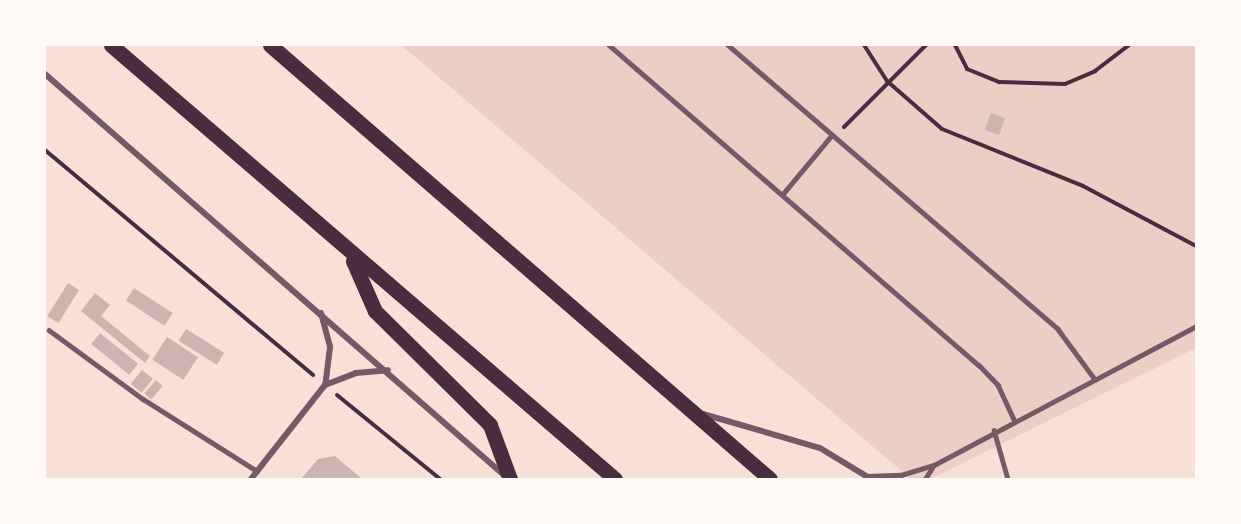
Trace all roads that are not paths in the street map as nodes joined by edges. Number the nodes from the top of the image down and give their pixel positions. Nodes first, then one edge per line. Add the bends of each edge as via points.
1 (111, 45) edge
2 (270, 45) edge
3 (609, 45) edge
4 (728, 45) edge
5 (45, 74) edge
6 (831, 136) junction
7 (782, 195) junction
8 (350, 255) junction
9 (320, 310) junction
10 (1196, 326) edge
11 (49, 330) dead end
12 (388, 370) junction
13 (1094, 378) junction
14 (325, 385) junction
15 (676, 399) junction
16 (1014, 419) junction
17 (994, 430) junction
18 (934, 465) junction
19 (257, 471) junction
20 (869, 478) edge
21 (251, 479) edge
22 (509, 479) edge
23 (615, 479) edge
24 (770, 479) edge
25 (925, 479) edge
26 (1008, 479) edge

1 - 8 main road
2 - 15 main road
3 - 7 lane
4 - 6 lane
5 - 9 street
6 - 7 lane
6 - 13 lane via 1058,329
7 - 16 lane via 979,365 998,385
8 - 22 main road via 375,311 490,425
8 - 23 main road
9 - 12 street
9 - 14 street via 330,348
10 - 13 lane
11 - 19 lane via 143,399
12 - 14 street via 356,373
12 - 22 street
13 - 16 lane
14 - 19 street
15 - 20 street via 716,420 820,448
15 - 24 main road
16 - 17 lane
17 - 18 lane
17 - 26 lane
18 - 20 lane via 901,475
18 - 25 lane
19 - 21 street

